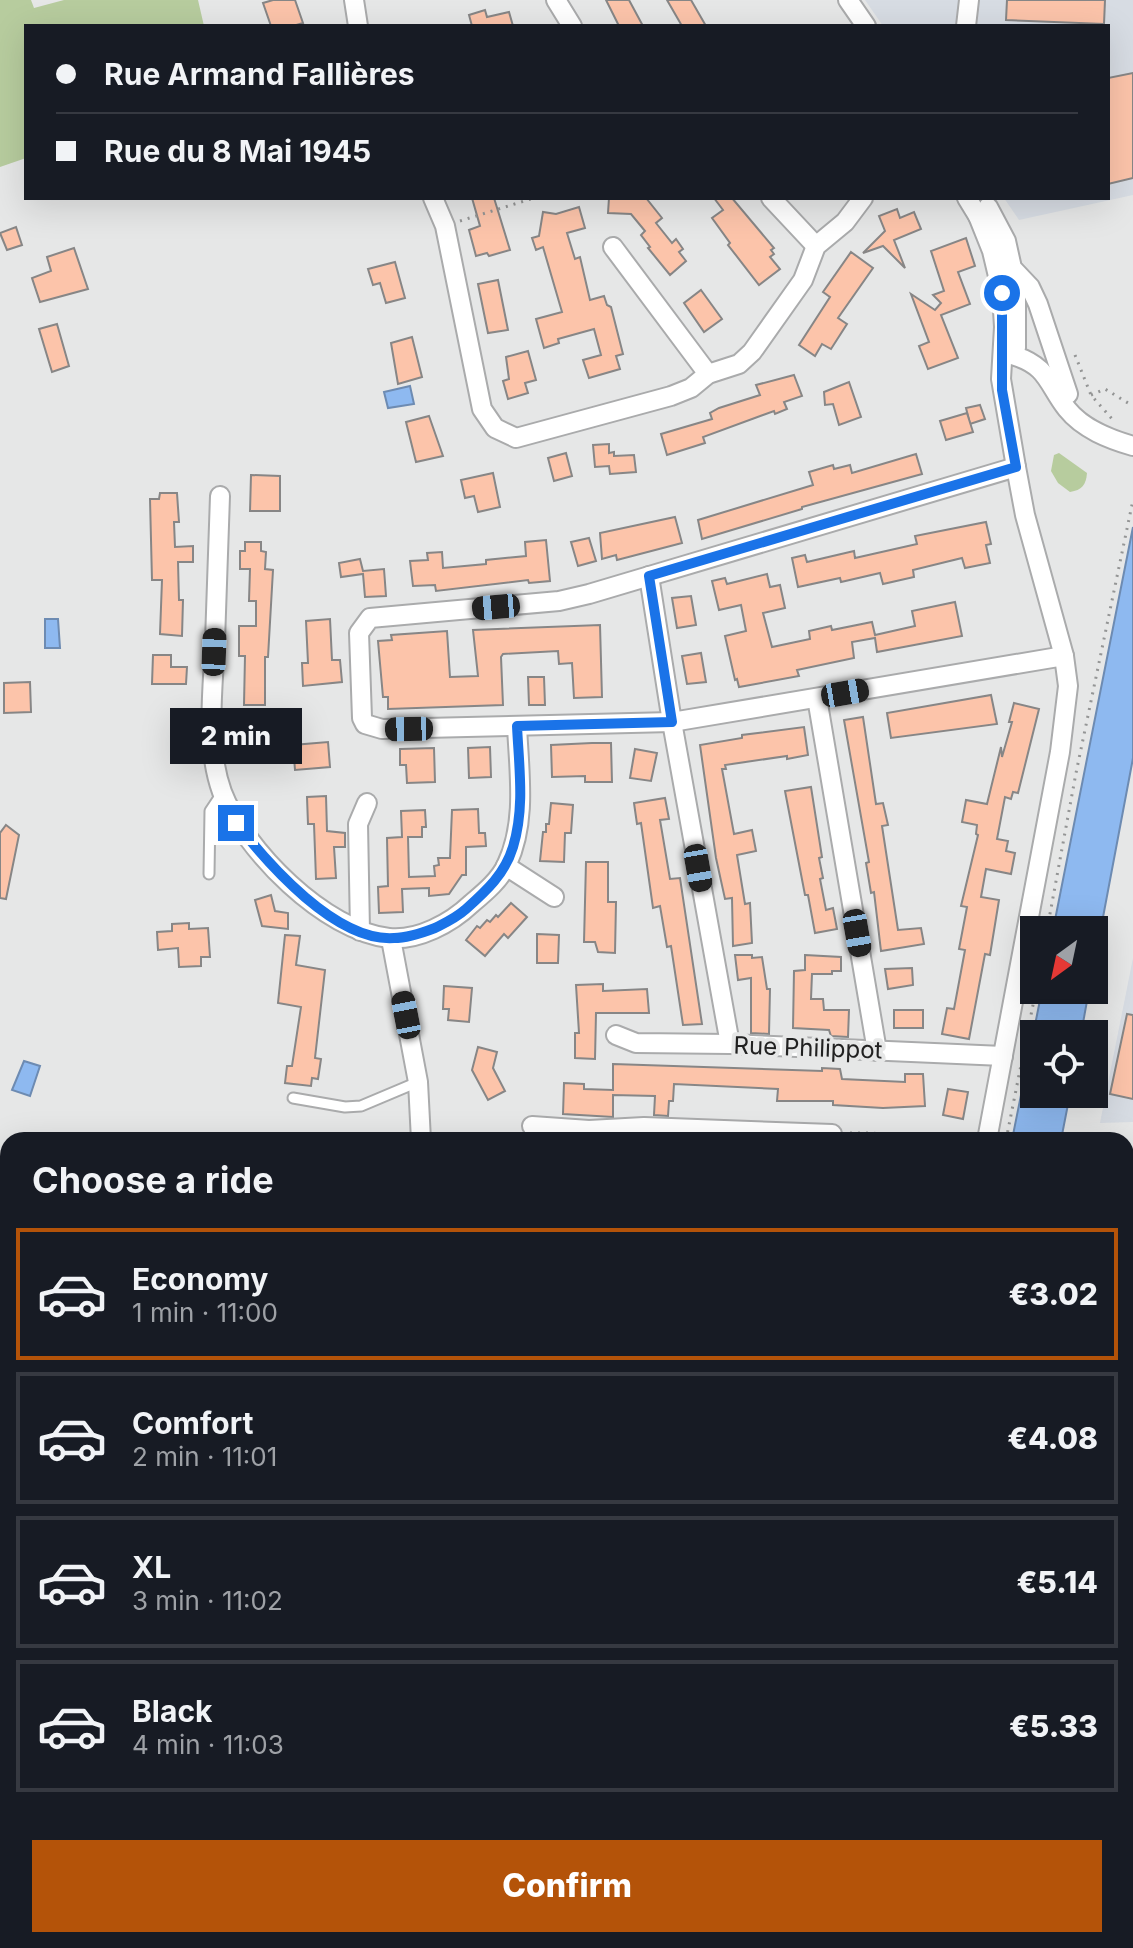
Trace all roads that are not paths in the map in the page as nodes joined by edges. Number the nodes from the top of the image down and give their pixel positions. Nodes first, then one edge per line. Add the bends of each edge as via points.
1 (354, 0) edge
2 (556, 0) edge
3 (848, 0) edge
4 (969, 0) edge
5 (358, 24) edge
6 (571, 24) edge
7 (865, 24) edge
8 (966, 24) edge
9 (434, 200) edge
10 (773, 200) edge
11 (861, 200) edge
12 (980, 207) edge
13 (816, 246) junction
14 (613, 247) dead end
15 (1012, 268) junction
16 (1015, 356) junction
17 (708, 374) junction
18 (1049, 378) junction
19 (1011, 381) junction
20 (1006, 410) junction
21 (1081, 422) junction
22 (1133, 446) edge
23 (1016, 467) junction
24 (220, 496) dead end
25 (649, 576) junction
26 (1064, 656) junction
27 (817, 698) junction
28 (672, 722) junction
29 (517, 726) junction
30 (222, 792) junction
31 (367, 803) dead end
32 (506, 866) junction
33 (209, 874) dead end
34 (554, 897) dead end
35 (360, 931) junction
36 (391, 939) junction
37 (616, 1035) dead end
38 (730, 1044) junction
39 (877, 1051) junction
40 (1003, 1056) junction
41 (418, 1082) junction
42 (293, 1098) dead end
43 (532, 1126) dead end
44 (421, 1132) edge
45 (738, 1132) edge
46 (989, 1132) edge

1 - 5 street
2 - 6 street
3 - 7 street
4 - 8 street
9 - 17 street via 445,226 482,409 506,435 523,437 671,396
10 - 13 street
11 - 13 street via 839,229
12 - 15 street via 992,213
12 - 16 street via 1000,249
12 - 20 street via 1002,293
13 - 17 street via 803,280 752,352 739,364
14 - 17 street
15 - 16 street
15 - 21 street via 1038,304
16 - 18 street
16 - 19 street
18 - 19 street via 1028,367
18 - 21 street via 1068,411
19 - 20 street
20 - 23 street
21 - 22 street
23 - 25 street
23 - 26 street
24 - 30 street via 212,699 214,762
25 - 28 street
25 - 29 street via 559,601 370,618 359,633 365,724 382,729
26 - 27 street
26 - 40 street via 1067,708
27 - 28 street
27 - 39 street
28 - 29 street
28 - 38 street
29 - 32 street via 521,804
30 - 33 lane via 210,811
30 - 35 street via 236,823 260,854 310,901
31 - 35 street via 358,824
32 - 34 street
32 - 36 street via 455,919
35 - 36 street
36 - 41 street
37 - 38 street, Rue Philippot via 636,1043
38 - 39 street, Rue Philippot
39 - 40 street, Rue Philippot
40 - 46 street
41 - 42 lane via 361,1106
41 - 44 street
43 - 45 street

